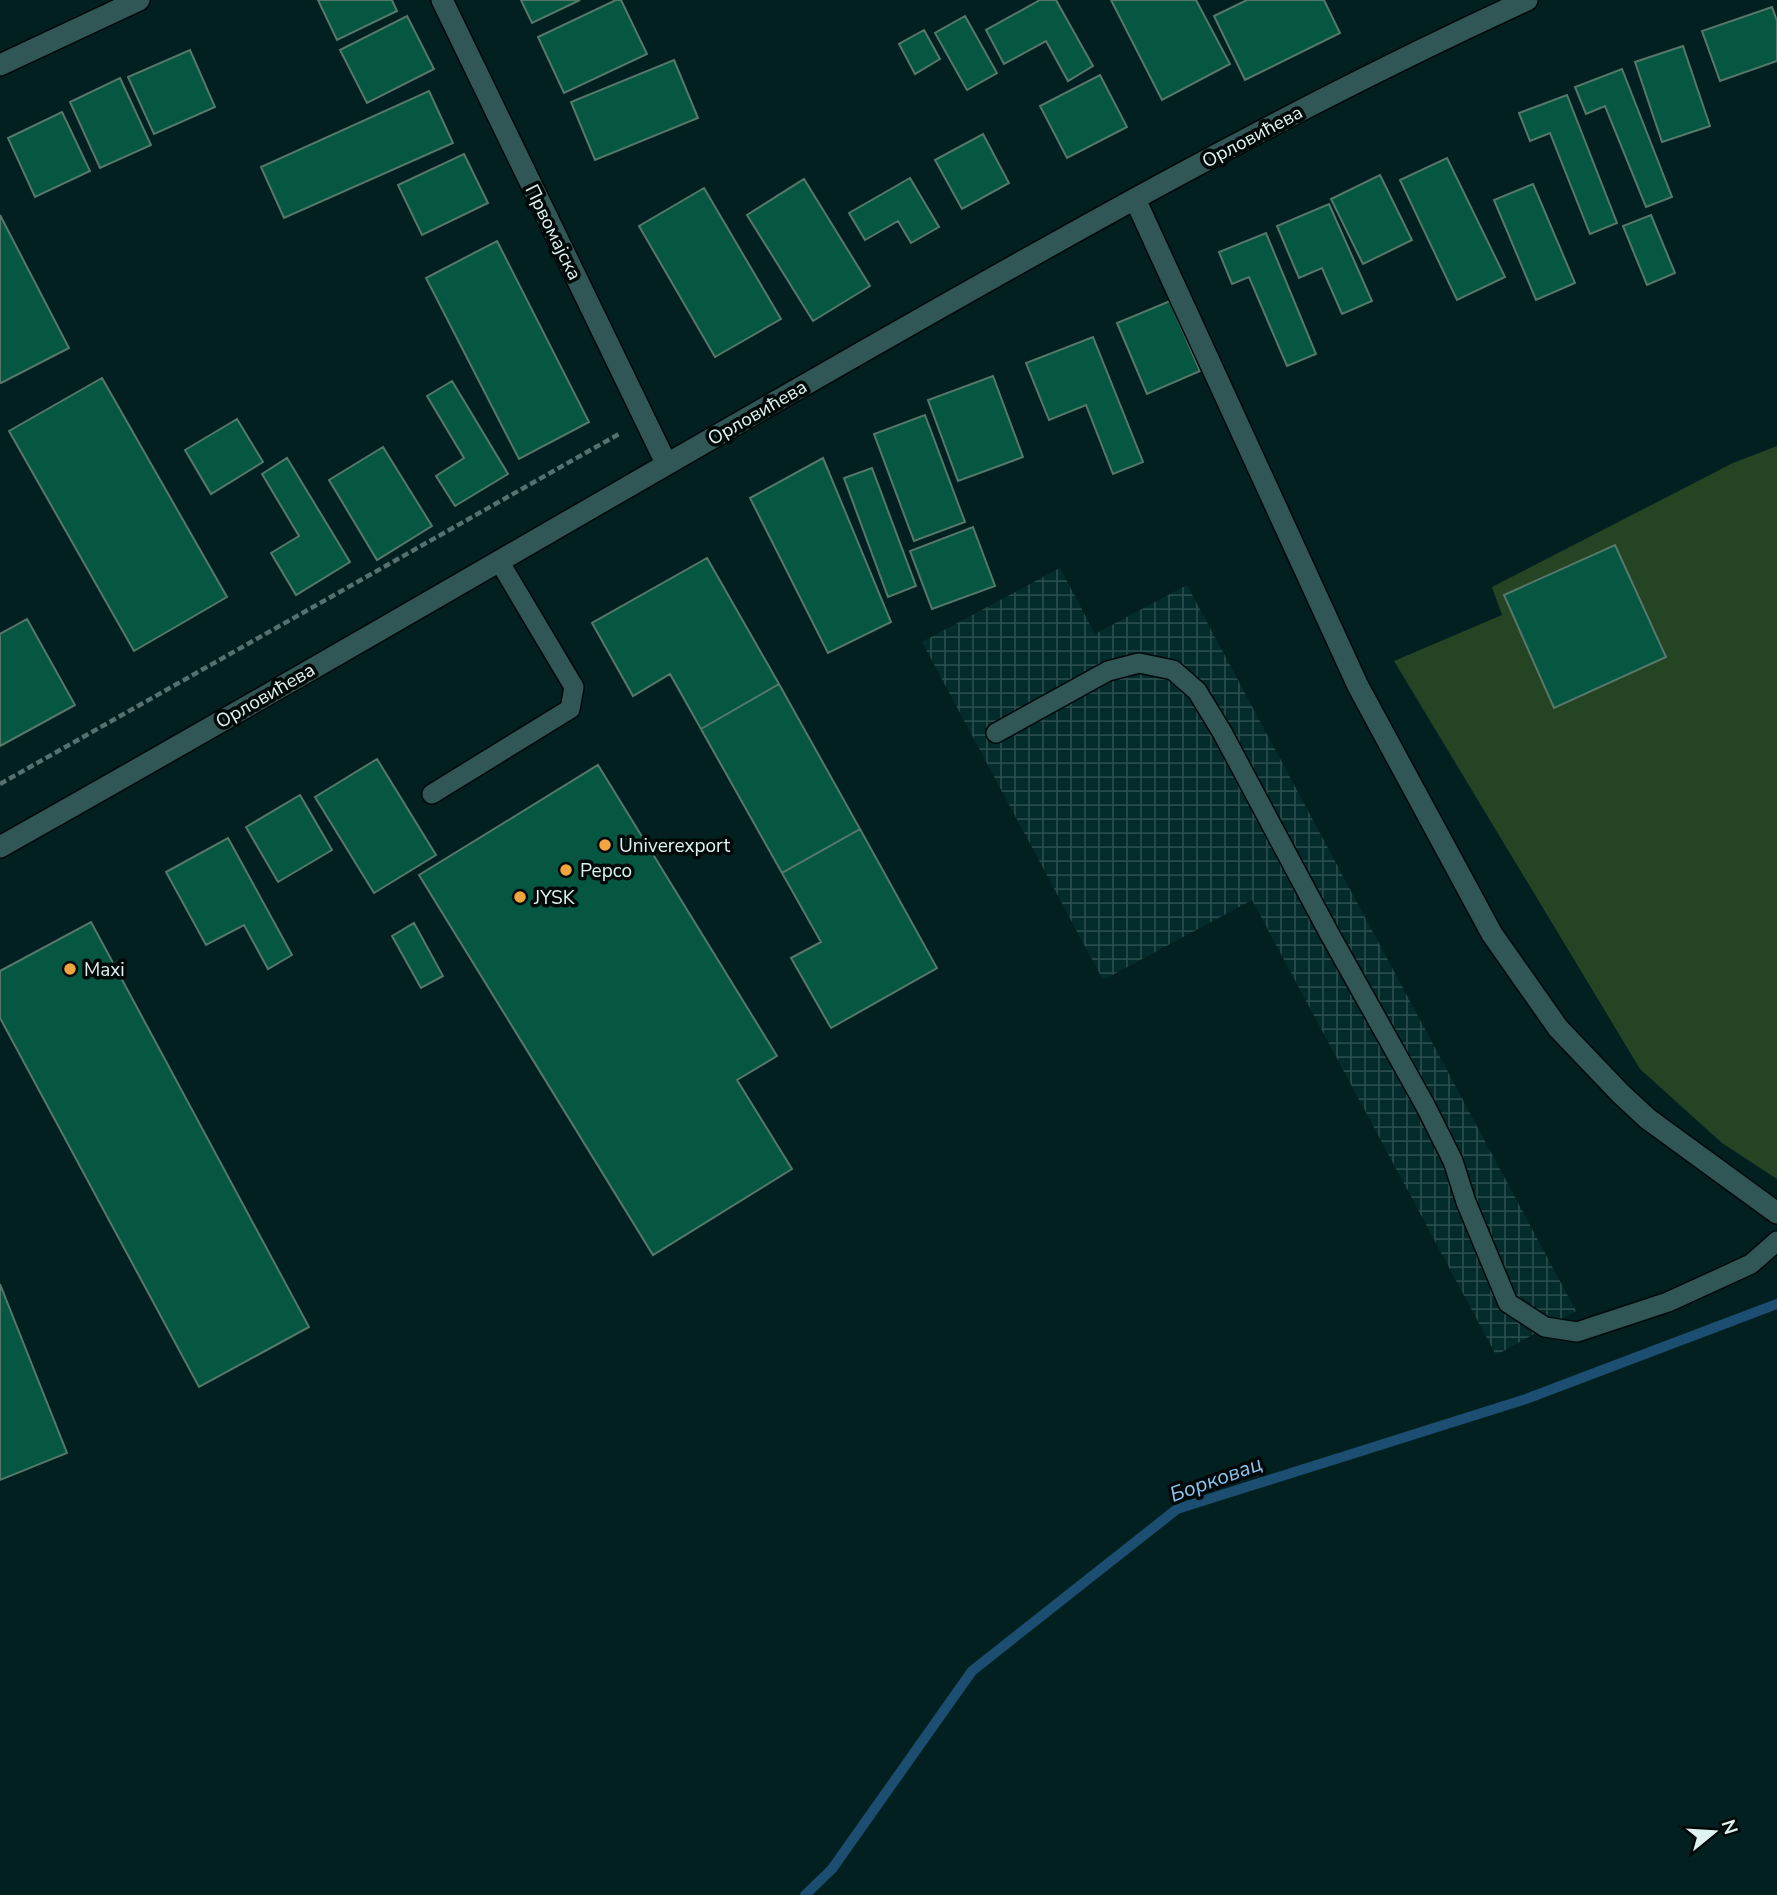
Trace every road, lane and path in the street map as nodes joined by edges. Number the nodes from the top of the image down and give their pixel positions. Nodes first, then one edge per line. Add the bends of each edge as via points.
1 (139, 0) edge
2 (442, 0) edge
3 (1527, 0) edge
4 (0, 65) edge
5 (1135, 199) junction
6 (645, 420) junction
7 (666, 463) junction
8 (499, 561) junction
9 (996, 733) dead end
10 (0, 784) edge
11 (432, 794) dead end
12 (0, 847) edge
13 (1777, 1213) edge
14 (1777, 1241) edge

1 - 4 street
2 - 6 street, Првомајска
3 - 5 street, Орловићева via 1345,88
5 - 7 street, Орловићева
5 - 13 street via 1358,686 1492,934 1558,1028 1621,1094 1648,1119
6 - 7 street, Првомајска
6 - 10 path
7 - 8 street, Орловићева
8 - 11 lane via 574,687 570,709
8 - 12 street, Орловићева
9 - 14 lane via 1108,671 1139,663 1173,670 1197,691 1425,1105 1453,1161 1508,1303 1545,1327 1577,1332 1668,1302 1751,1264

